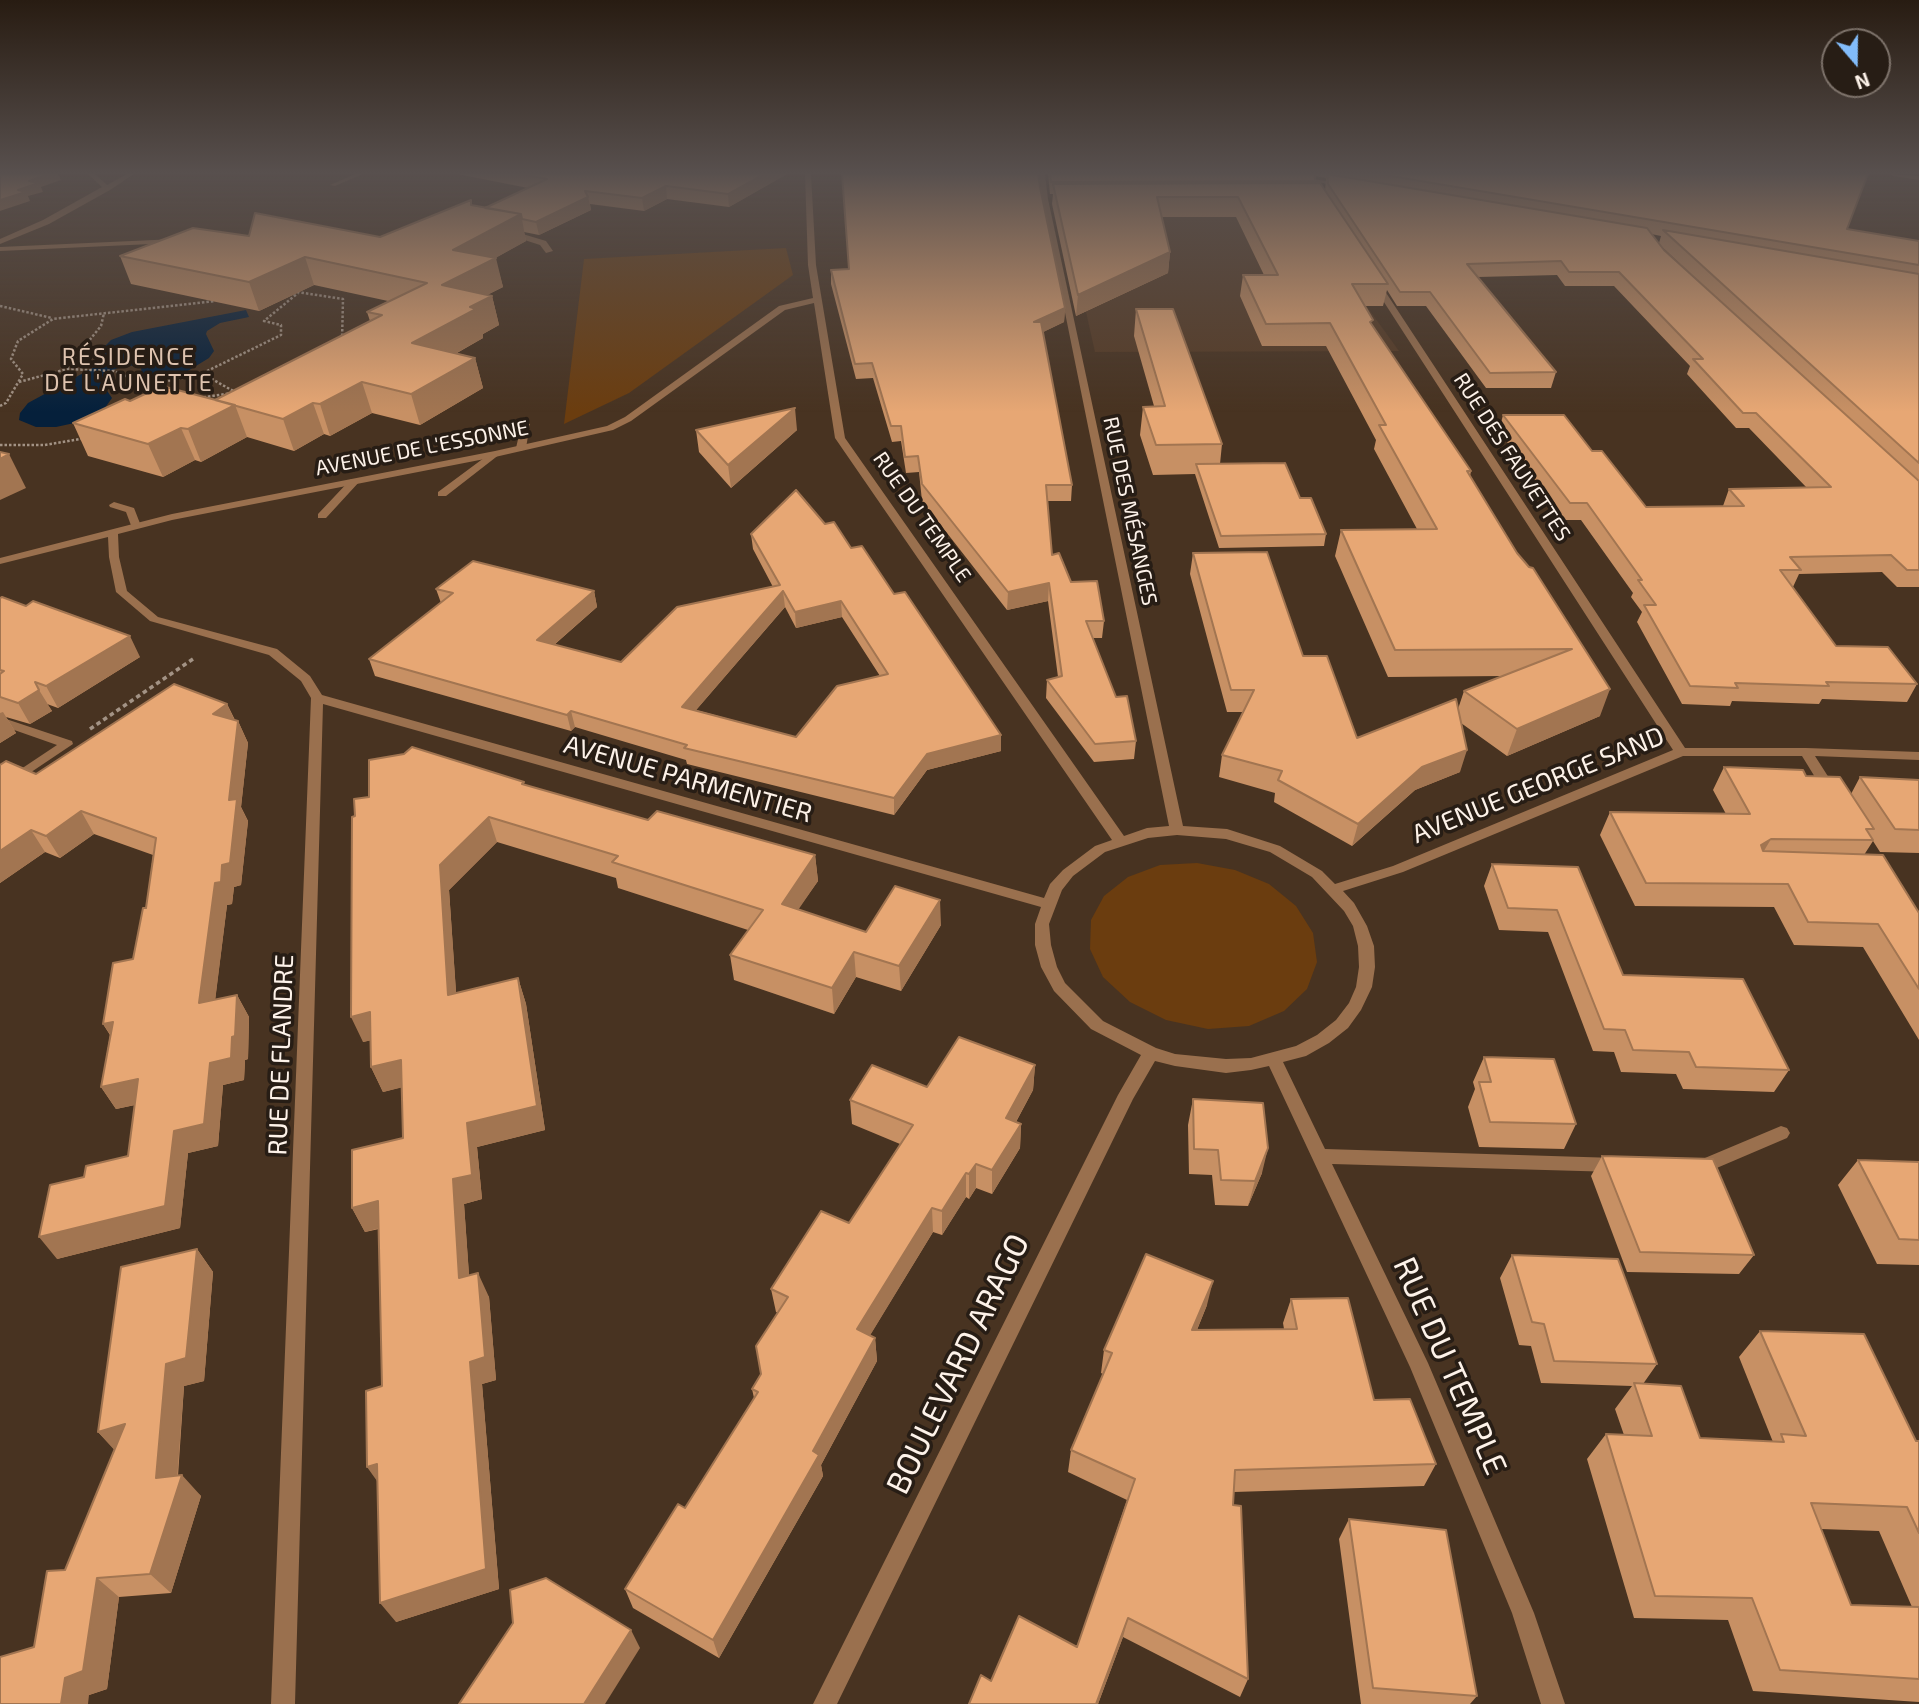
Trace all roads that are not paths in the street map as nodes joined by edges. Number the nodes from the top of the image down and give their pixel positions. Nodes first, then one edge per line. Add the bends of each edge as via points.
1 (811, 254) edge
2 (1061, 254) edge
3 (1366, 268) edge
4 (819, 299) junction
5 (525, 424) dead end
6 (521, 448) junction
7 (495, 454) junction
8 (355, 481) junction
9 (442, 494) dead end
10 (114, 505) dead end
11 (322, 516) dead end
12 (136, 526) junction
13 (113, 531) junction
14 (0, 561) edge
15 (317, 698) junction
16 (0, 721) edge
17 (1681, 752) junction
18 (1805, 752) junction
19 (1919, 756) edge
20 (0, 789) edge
21 (1840, 806) edge
22 (1177, 830) junction
23 (1120, 841) junction
24 (1334, 889) junction
25 (1047, 904) junction
26 (1151, 1054) junction
27 (1274, 1060) junction
28 (1782, 1133) dead end
29 (1318, 1156) junction
30 (1633, 1166) edge
31 (1687, 1167) edge
32 (283, 1704) edge
33 (825, 1704) edge
34 (1553, 1704) edge

1 - 4 street, RUE DU TEMPLE
2 - 22 street, RUE DES MÉSANGES
3 - 17 street, RUE DES FAUVETTES
4 - 6 street, AVENUE DE L'ESSONNE via 782,308 620,423 599,432
4 - 23 street, RUE DU TEMPLE via 840,438
5 - 6 street
6 - 7 street, AVENUE DE L'ESSONNE
7 - 8 street, AVENUE DE L'ESSONNE
7 - 9 street
8 - 11 street
8 - 12 street, AVENUE DE L'ESSONNE
10 - 12 street via 130,510
12 - 13 street, AVENUE DE L'ESSONNE
13 - 14 street, AVENUE DE L'ESSONNE
13 - 15 street via 122,592 154,619 273,652 306,679
15 - 25 street, AVENUE PARMENTIER
15 - 32 street, RUE DE FLANDRE
16 - 20 street via 67,744
17 - 18 street, AVENUE GEORGE SAND
17 - 24 street, AVENUE GEORGE SAND via 1398,869
18 - 19 street, AVENUE GEORGE SAND
18 - 21 street
22 - 23 street
22 - 24 street via 1227,834 1263,844 1297,860
23 - 25 street via 1100,849 1068,873
24 - 27 street via 1360,926 1366,946 1364,987 1333,1032
25 - 26 street via 1043,945 1059,987 1097,1026
26 - 27 street via 1226,1066
26 - 33 street, BOULEVARD ARAGO via 1125,1095
27 - 29 street, RUE DU TEMPLE
28 - 31 street via 1701,1168
29 - 30 street
29 - 34 street, RUE DU TEMPLE via 1418,1363 1523,1613

